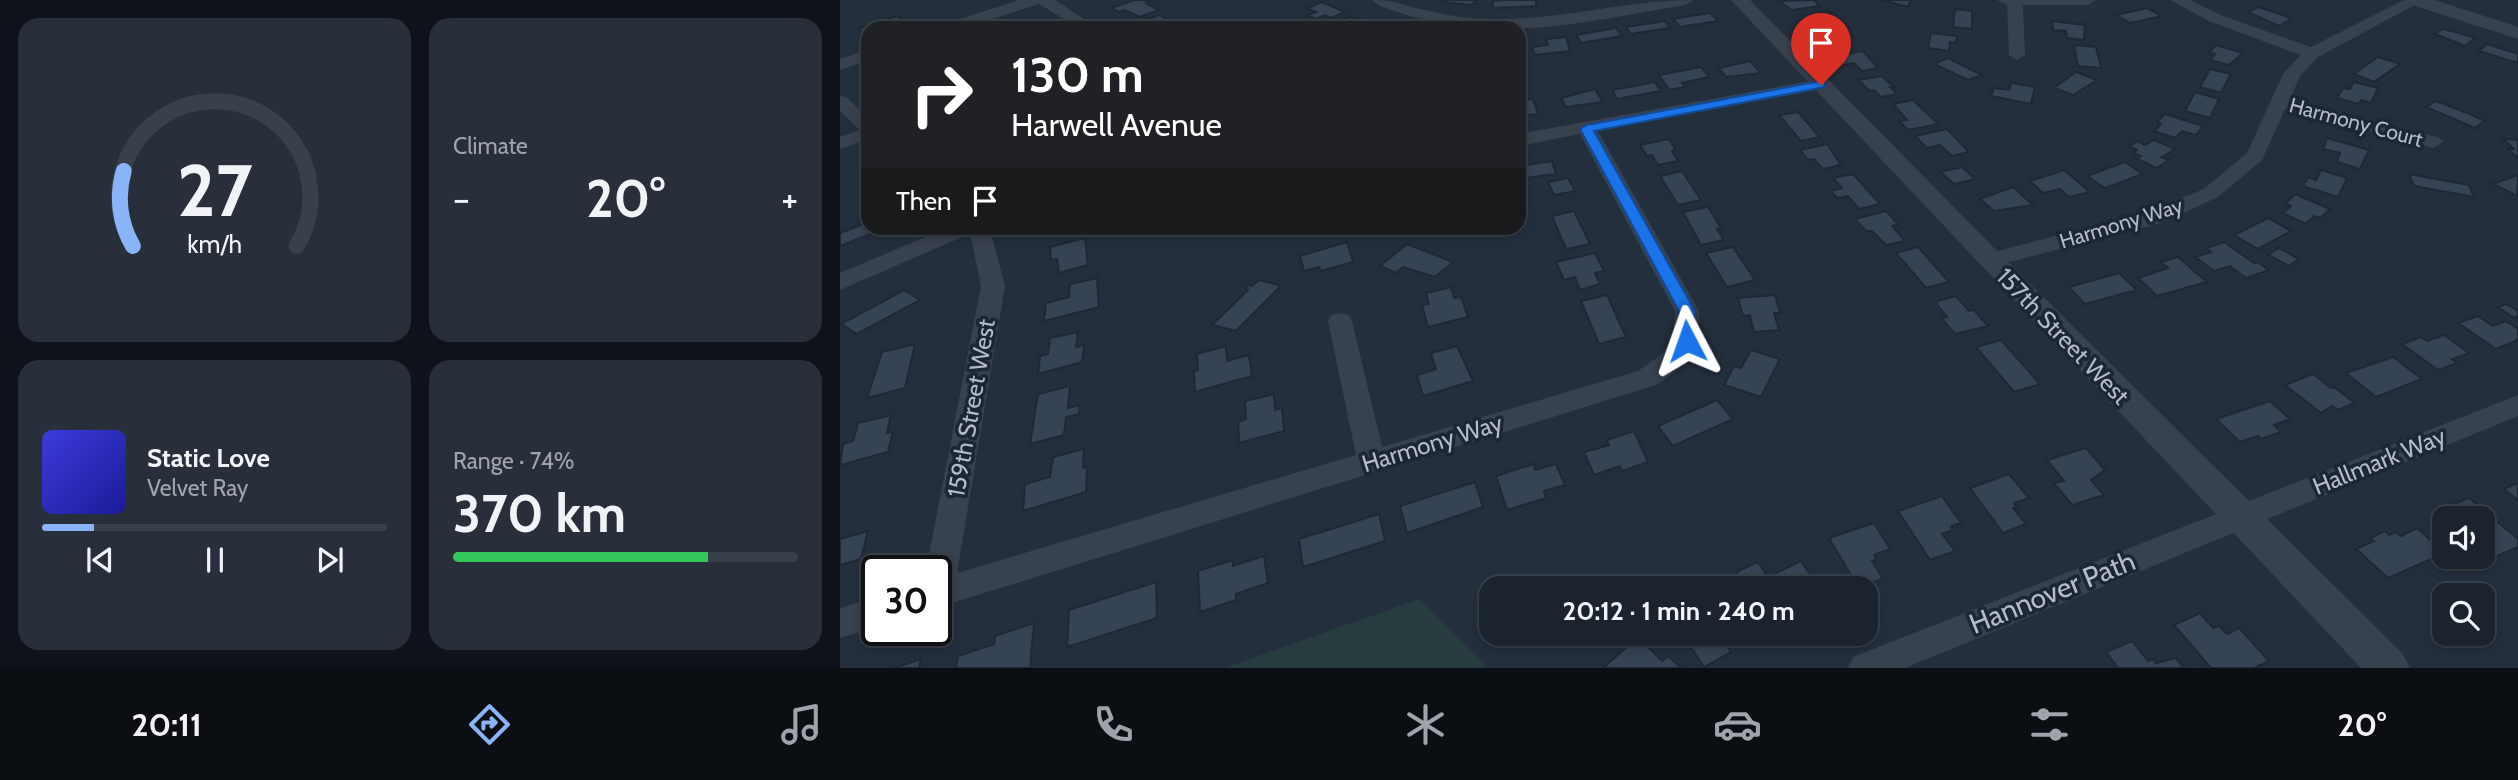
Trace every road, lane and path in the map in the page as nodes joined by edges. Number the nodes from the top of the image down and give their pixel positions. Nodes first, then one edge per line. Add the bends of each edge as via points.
1 (1035, 0) edge
2 (1044, 0) edge
3 (1380, 0) edge
4 (1686, 0) edge
5 (1741, 0) edge
6 (2088, 0) edge
7 (2178, 0) edge
8 (2416, 0) edge
9 (2010, 1) edge
10 (970, 21) edge
11 (1078, 21) edge
12 (1450, 21) edge
13 (1526, 23) edge
14 (2518, 33) edge
15 (2312, 53) junction
16 (2017, 55) dead end
17 (861, 57) edge
18 (840, 65) edge
19 (1821, 85) junction
20 (840, 101) edge
21 (2280, 102) junction
22 (861, 120) edge
23 (1587, 129) junction
24 (861, 136) edge
25 (1526, 139) edge
26 (2433, 142) dead end
27 (840, 143) edge
28 (948, 235) edge
29 (980, 235) edge
30 (1990, 260) junction
31 (840, 282) edge
32 (1340, 321) dead end
33 (2518, 405) edge
34 (1372, 462) junction
35 (2240, 517) junction
36 (944, 555) edge
37 (952, 589) edge
38 (861, 617) edge
39 (840, 623) edge
40 (1865, 668) edge
41 (2389, 668) edge

1 - 10 street
2 - 11 street
3 - 12 street via 1421,17
4 - 13 street
5 - 19 street, 157th Street West
6 - 9 street
7 - 15 street
8 - 14 street
8 - 15 street, Harmony Way
9 - 16 street
15 - 21 street, Harmony Way via 2292,74
17 - 18 street
19 - 23 street
19 - 30 street, 157th Street West
20 - 22 street
21 - 26 street, Harmony Court
21 - 30 street, Harmony Way via 2255,156 2211,193 2153,218
23 - 25 street
23 - 34 street, Harmony Way via 1687,311 1687,341 1673,362 1647,378
24 - 27 street
28 - 31 street
29 - 36 street, 159th Street West via 993,286
30 - 35 street, 157th Street West
32 - 34 street
33 - 35 street, Hallmark Way
34 - 37 street, Harmony Way
35 - 40 street, Hannover Path
35 - 41 street, 157th Street West
38 - 39 street

